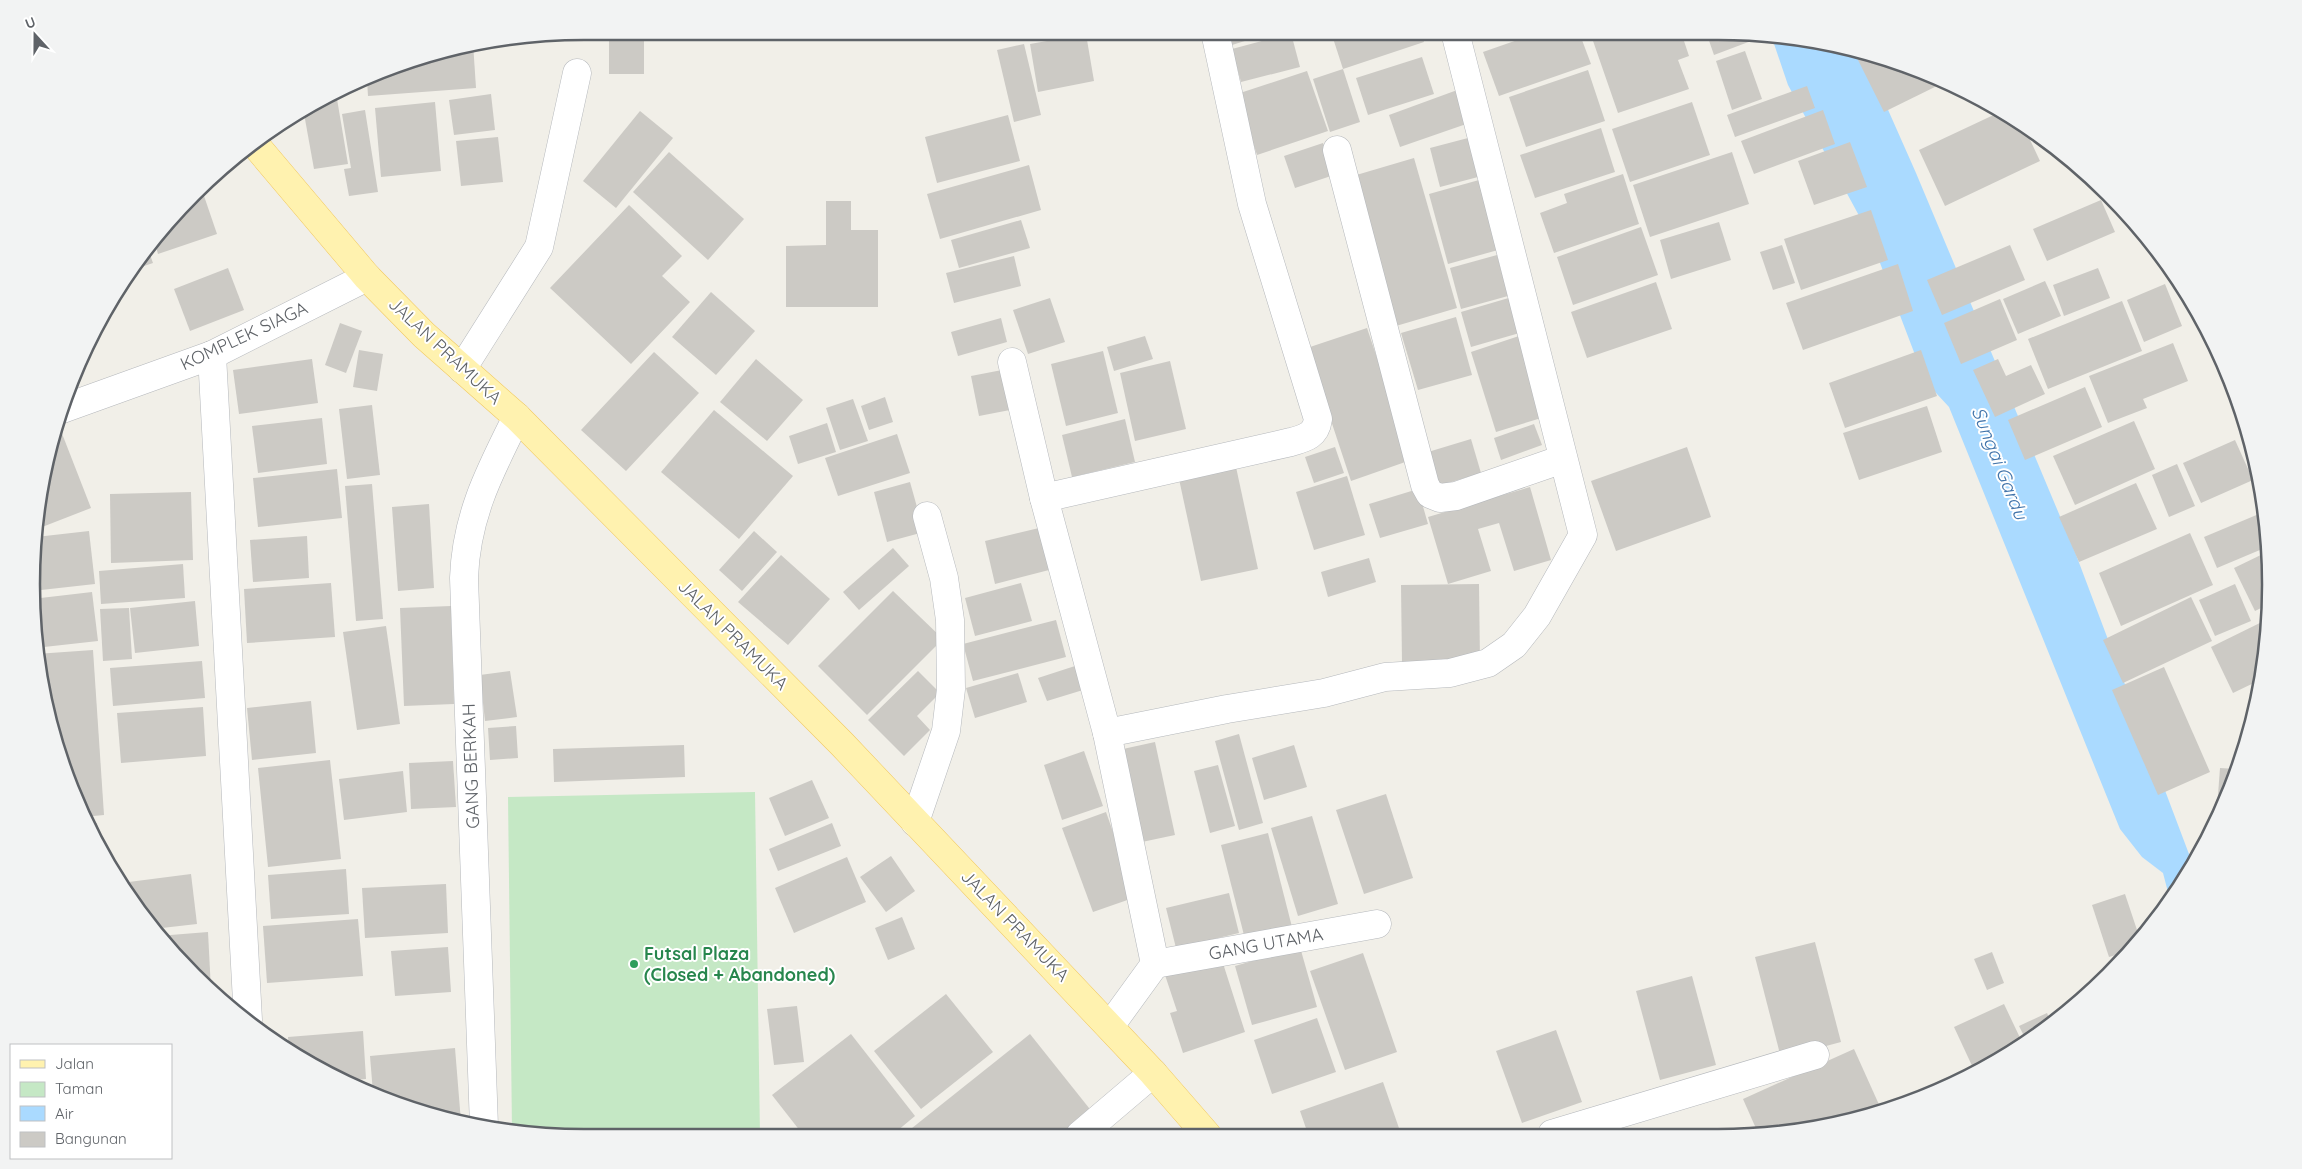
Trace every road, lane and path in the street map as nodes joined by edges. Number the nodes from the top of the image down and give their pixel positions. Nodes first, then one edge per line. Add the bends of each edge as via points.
1 (1217, 40) edge
2 (1457, 40) edge
3 (577, 73) dead end
4 (259, 149) edge
5 (1337, 150) dead end
6 (367, 277) junction
7 (212, 355) junction
8 (1012, 362) dead end
9 (462, 369) junction
10 (70, 405) edge
11 (517, 417) junction
12 (1564, 459) junction
13 (1044, 498) junction
14 (927, 516) dead end
15 (1107, 732) junction
16 (915, 822) junction
17 (1377, 924) dead end
18 (1155, 964) junction
19 (248, 1012) edge
20 (1110, 1026) junction
21 (1815, 1055) dead end
22 (1153, 1073) junction
23 (484, 1120) edge
24 (1087, 1129) edge
25 (1203, 1129) edge
26 (1569, 1129) edge

1 - 13 street via 1252,204 1318,419 1316,429 1308,437 1291,442
2 - 12 street
3 - 9 street via 539,247
4 - 6 main road, JALAN PRAMUKA
5 - 12 street via 1430,494 1440,498 1456,496
6 - 7 street, KOMPLEK SIAGA
6 - 9 main road, JALAN PRAMUKA
7 - 10 street, KOMPLEK SIAGA
7 - 19 street
8 - 13 street
9 - 11 main road, JALAN PRAMUKA
11 - 16 main road, JALAN PRAMUKA via 836,737
11 - 23 street, GANG BERKAH via 481,489 465,550
12 - 15 street via 1584,535 1537,616 1514,645 1488,662 1450,673 1385,677 1324,693
13 - 15 street
14 - 16 street via 944,578 949,611 951,689 946,731
15 - 18 street
16 - 20 main road, JALAN PRAMUKA
17 - 18 street, GANG UTAMA
18 - 20 street
20 - 22 main road, JALAN PRAMUKA
21 - 26 street
22 - 24 street
22 - 25 main road, JALAN PRAMUKA

